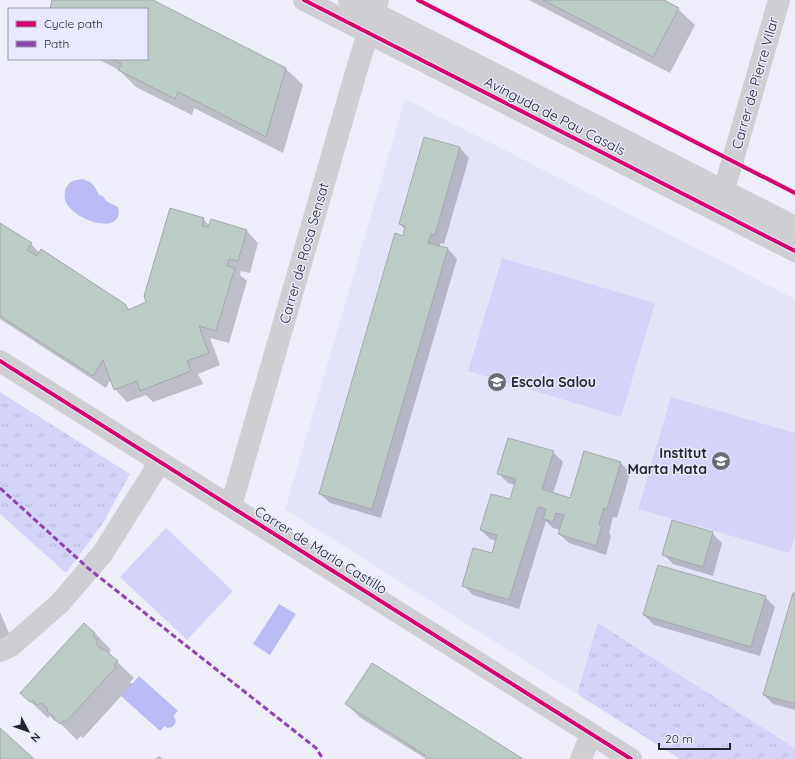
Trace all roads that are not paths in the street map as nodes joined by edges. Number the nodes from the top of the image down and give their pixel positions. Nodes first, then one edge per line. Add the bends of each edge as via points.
1 (304, 0) edge
2 (349, 0) edge
3 (779, 0) edge
4 (373, 15) edge
5 (723, 190) junction
6 (718, 211) junction
7 (795, 227) edge
8 (795, 251) edge
9 (0, 361) edge
10 (160, 462) junction
11 (231, 506) junction
12 (0, 651) edge
13 (591, 734) junction
14 (581, 759) edge
15 (631, 759) edge

1 - 4 street, Avinguda de Pau Casals
2 - 4 street, Avinguda de Pau Casals
3 - 5 street, Carrer de Pierre Vilar
4 - 5 street, Avinguda de Pau Casals
4 - 6 street, Avinguda de Pau Casals
4 - 11 street, Carrer de Rosa Sensat
5 - 6 street, Carrer de Pierre Vilar
5 - 7 street, Avinguda de Pau Casals
6 - 8 street, Avinguda de Pau Casals
9 - 10 street, Carrer de Maria Castillo
10 - 11 street, Carrer de Maria Castillo
10 - 12 street via 102,554 60,604 12,646
11 - 13 street, Carrer de Maria Castillo
13 - 14 street
13 - 15 street, Carrer de Maria Castillo

